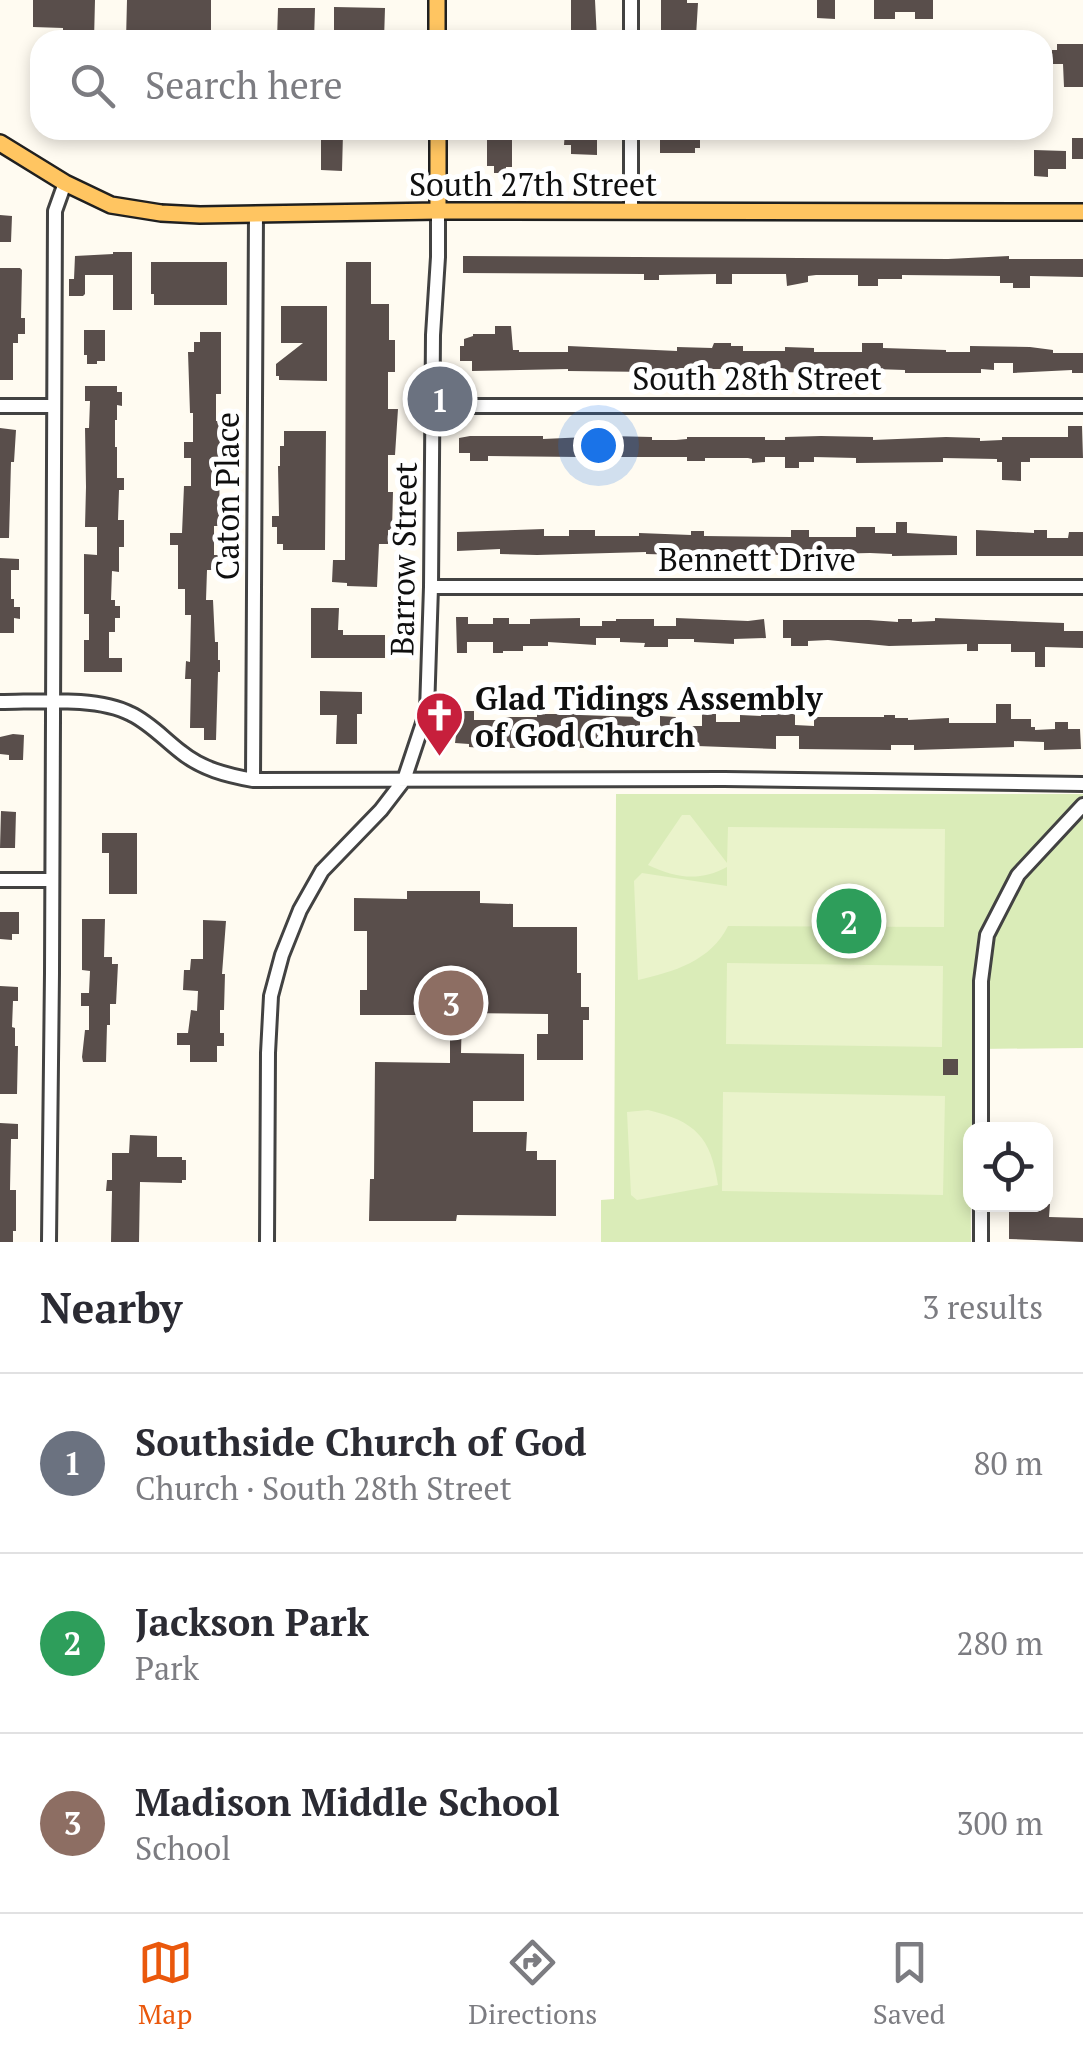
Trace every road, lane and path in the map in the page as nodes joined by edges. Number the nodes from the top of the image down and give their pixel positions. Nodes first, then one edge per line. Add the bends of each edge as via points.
1 (437, 0) edge
2 (632, 0) edge
3 (438, 30) edge
4 (631, 30) edge
5 (438, 140) edge
6 (631, 140) edge
7 (0, 143) edge
8 (65, 183) junction
9 (438, 211) junction
10 (631, 212) junction
11 (1083, 212) edge
12 (256, 213) junction
13 (0, 406) edge
14 (53, 406) junction
15 (432, 406) junction
16 (1083, 406) edge
17 (431, 587) junction
18 (1083, 587) edge
19 (0, 702) edge
20 (52, 702) junction
21 (252, 780) junction
22 (404, 780) junction
23 (1083, 784) edge
24 (1083, 805) edge
25 (0, 880) edge
26 (52, 880) junction
27 (982, 1122) edge
28 (981, 1212) edge
29 (48, 1242) edge
30 (267, 1242) edge
31 (981, 1242) edge

1 - 3 main road
2 - 4 street
5 - 9 main road, Barrow Street
6 - 10 street
7 - 8 main road, South 27th Street
8 - 12 main road, South 27th Street via 111,205 161,213
8 - 14 street via 55,211
9 - 10 main road, South 27th Street
9 - 12 main road, South 27th Street
9 - 15 street, Barrow Street
10 - 11 main road, South 27th Street
12 - 21 street, Caton Place
13 - 14 street
14 - 20 street
15 - 16 street, South 28th Street
15 - 17 street, Barrow Street
17 - 18 street, Bennett Drive
17 - 22 street, Barrow Street via 427,712
19 - 20 street
20 - 21 street via 130,713 206,768
20 - 26 street
21 - 22 street
22 - 23 street
22 - 30 street, Barrow Street via 322,871 282,955 269,1034
24 - 27 street via 1018,876 987,935
25 - 26 street
26 - 29 street
28 - 31 street

